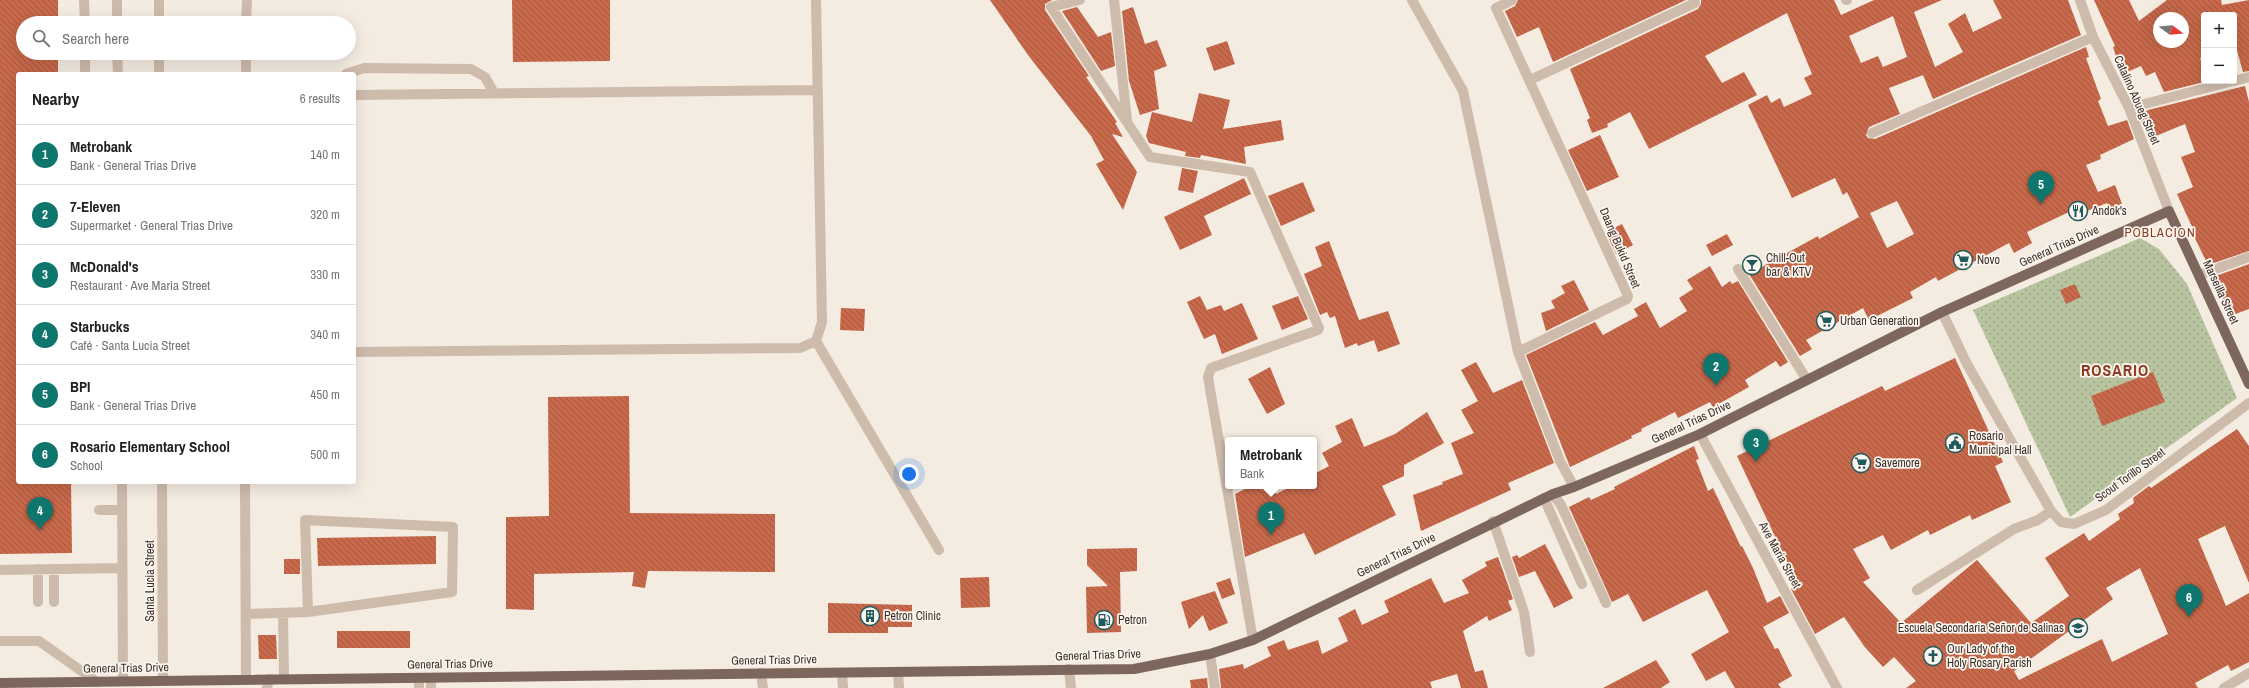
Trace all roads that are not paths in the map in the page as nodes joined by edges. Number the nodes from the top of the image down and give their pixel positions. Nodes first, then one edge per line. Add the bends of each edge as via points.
1 (84, 0) edge
2 (117, 0) edge
3 (158, 0) edge
4 (247, 0) edge
5 (816, 0) edge
6 (1080, 0) edge
7 (1114, 0) edge
8 (1412, 0) edge
9 (1512, 0) edge
10 (2080, 0) edge
11 (1695, 3) dead end
12 (85, 16) edge
13 (117, 16) edge
14 (159, 16) edge
15 (246, 16) edge
16 (2093, 37) junction
17 (85, 60) edge
18 (117, 60) edge
19 (159, 60) edge
20 (246, 60) edge
21 (85, 72) edge
22 (118, 72) edge
23 (159, 72) edge
24 (246, 72) edge
25 (352, 72) edge
26 (2249, 77) edge
27 (1530, 80) junction
28 (2237, 80) edge
29 (2222, 84) edge
30 (818, 90) junction
31 (494, 93) junction
32 (356, 95) edge
33 (2129, 108) junction
34 (1127, 123) junction
35 (1872, 133) dead end
36 (2169, 211) junction
37 (2249, 257) edge
38 (1738, 269) dead end
39 (2200, 275) junction
40 (1942, 312) junction
41 (816, 341) junction
42 (356, 352) edge
43 (1518, 352) junction
44 (1807, 380) junction
45 (2249, 384) edge
46 (2249, 403) edge
47 (1700, 434) junction
48 (1225, 476) edge
49 (122, 484) edge
50 (162, 484) edge
51 (245, 484) edge
52 (1574, 487) junction
53 (1227, 489) edge
54 (1553, 494) junction
55 (1544, 498) junction
56 (99, 510) dead end
57 (122, 510) junction
58 (2051, 511) junction
59 (1493, 521) junction
60 (939, 550) dead end
61 (122, 568) junction
62 (38, 569) junction
63 (54, 569) junction
64 (0, 570) edge
65 (1582, 584) dead end
66 (1917, 590) dead end
67 (38, 602) dead end
68 (54, 602) dead end
69 (1606, 603) dead end
70 (308, 612) junction
71 (283, 613) junction
72 (246, 614) junction
73 (1253, 640) junction
74 (0, 642) edge
75 (1530, 652) dead end
76 (1210, 654) junction
77 (1069, 670) junction
78 (898, 672) junction
79 (2249, 672) edge
80 (761, 673) junction
81 (842, 673) junction
82 (284, 679) junction
83 (246, 680) junction
84 (124, 681) junction
85 (163, 681) junction
86 (97, 682) junction
87 (0, 683) edge
88 (419, 683) edge
89 (431, 683) edge
90 (268, 684) edge
91 (23, 685) edge
92 (763, 688) edge
93 (843, 688) edge
94 (899, 688) edge
95 (1071, 688) edge
96 (1215, 688) edge
97 (1837, 688) edge
98 (2224, 688) edge

1 - 12 street
2 - 13 street
3 - 14 street
4 - 15 street
5 - 30 street
6 - 34 street via 1051,7
7 - 34 street
8 - 43 street via 1463,91
9 - 27 street, Daang Bukid Street via 1496,8
10 - 16 street, Catalino Abueg Street
11 - 27 street
16 - 33 street, Catalino Abueg Street
16 - 35 street
17 - 21 street
18 - 22 street
19 - 23 street
20 - 24 street
25 - 31 street via 364,68 471,69 485,77
26 - 28 street
27 - 43 street, Daang Bukid Street via 1628,296 1627,299
29 - 33 street
30 - 31 street
30 - 41 street via 822,322
31 - 32 street
33 - 36 street, Catalino Abueg Street
34 - 48 street via 1150,157 1250,172 1318,328 1210,368 1208,371
36 - 39 main road, Marseilla Street
36 - 40 main road, General Trias Drive
37 - 39 street
38 - 44 street
39 - 45 main road, Marseilla Street
40 - 44 main road, General Trias Drive
40 - 58 street, Scout Torillo Street via 1967,364
41 - 42 street via 800,348
41 - 60 street
43 - 52 street via 1560,461
44 - 47 main road, General Trias Drive
46 - 58 street, Scout Torillo Street via 2106,510 2074,524 2061,522
47 - 52 main road, General Trias Drive
47 - 97 street, Ave Maria Street
49 - 57 street
50 - 85 street, Santa Lucia Street
51 - 72 street
52 - 54 main road, General Trias Drive
53 - 73 street
54 - 55 main road, General Trias Drive
54 - 69 street via 1561,505
55 - 59 main road, General Trias Drive
55 - 65 street
56 - 57 street
57 - 61 street
58 - 66 street via 2038,520 2014,529
59 - 73 main road, General Trias Drive
59 - 75 street via 1524,612
61 - 63 street
61 - 84 street
62 - 63 street
62 - 64 street
62 - 67 street
63 - 68 street
70 - 70 street via 452,592 453,527 305,520
70 - 71 street
71 - 72 street
71 - 82 street
72 - 83 street
73 - 76 main road, General Trias Drive
74 - 86 street via 39,641
76 - 77 main road, General Trias Drive via 1134,669
76 - 96 street
77 - 78 main road, General Trias Drive
77 - 95 street
78 - 81 main road, General Trias Drive
78 - 94 street
79 - 98 street
80 - 81 main road, General Trias Drive
80 - 89 main road, General Trias Drive
80 - 92 street
81 - 93 street
82 - 88 main road, General Trias Drive
82 - 90 main road, General Trias Drive
83 - 85 main road, General Trias Drive
83 - 90 main road, General Trias Drive
84 - 85 main road, General Trias Drive
84 - 86 main road, General Trias Drive
86 - 91 main road, General Trias Drive
87 - 91 main road, General Trias Drive
88 - 89 main road, General Trias Drive

